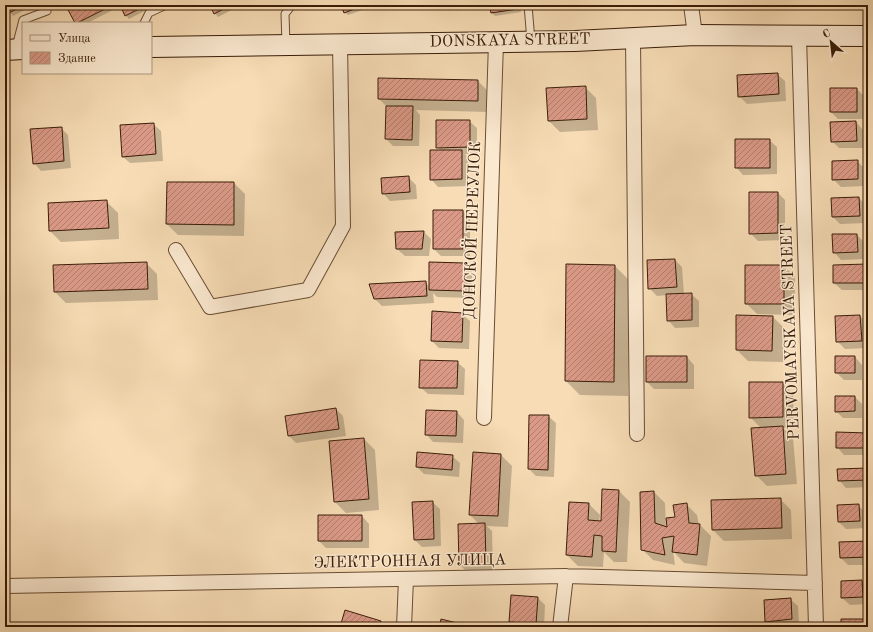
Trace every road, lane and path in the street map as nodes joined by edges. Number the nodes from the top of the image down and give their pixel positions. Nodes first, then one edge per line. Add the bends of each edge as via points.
1 (166, 5) edge
2 (292, 5) edge
3 (528, 5) edge
4 (692, 5) edge
5 (47, 11) dead end
6 (22, 22) edge
7 (144, 22) edge
8 (22, 24) edge
9 (694, 35) junction
10 (799, 36) junction
11 (868, 36) edge
12 (633, 38) junction
13 (496, 42) junction
14 (531, 42) junction
15 (340, 44) junction
16 (286, 45) junction
17 (152, 47) edge
18 (15, 49) edge
19 (176, 250) dead end
20 (484, 418) dead end
21 (637, 434) dead end
22 (566, 576) junction
23 (406, 579) junction
24 (815, 583) junction
25 (5, 586) edge
26 (404, 627) edge
27 (560, 627) edge
28 (816, 627) edge

1 - 7 lane via 149,13
2 - 16 lane via 285,14
3 - 14 lane
4 - 9 street
5 - 6 lane
8 - 18 lane
9 - 10 street, DONSKAYA STREET
9 - 12 street, DONSKAYA STREET
10 - 11 street, DONSKAYA STREET
10 - 24 street, PERVOMAYSKAYA STREET
12 - 14 street, DONSKAYA STREET
12 - 21 street
13 - 14 street, DONSKAYA STREET
13 - 15 street, DONSKAYA STREET
13 - 20 street, ДОНСКОЙ ПЕРЕУЛОК
15 - 16 street, DONSKAYA STREET
15 - 19 street via 343,226 308,290 210,307
16 - 17 street, DONSKAYA STREET
22 - 23 street, ЭЛЕКТРОННАЯ УЛИЦА
22 - 24 street, ЭЛЕКТРОННАЯ УЛИЦА
22 - 27 street
23 - 25 street, ЭЛЕКТРОННАЯ УЛИЦА
23 - 26 street
24 - 28 street, PERVOMAYSKAYA STREET

